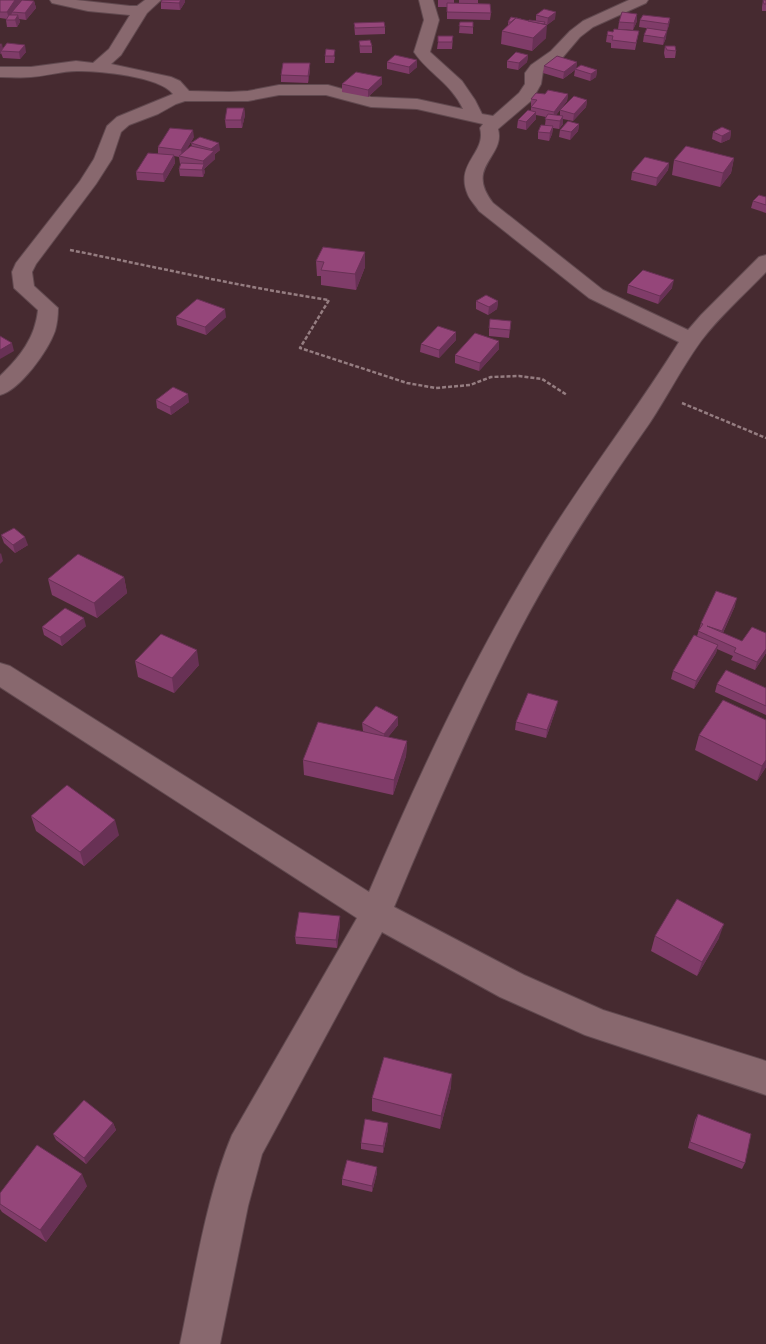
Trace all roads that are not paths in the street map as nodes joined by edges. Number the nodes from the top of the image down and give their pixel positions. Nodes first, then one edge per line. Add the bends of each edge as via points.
1 (57, 0) edge
2 (154, 0) edge
3 (426, 0) edge
4 (641, 0) edge
5 (141, 10) junction
6 (98, 67) junction
7 (0, 72) edge
8 (184, 96) junction
9 (474, 116) junction
10 (496, 122) junction
11 (766, 261) edge
12 (691, 340) junction
13 (0, 388) edge
14 (0, 673) edge
15 (376, 913) junction
16 (766, 1078) edge
17 (200, 1344) edge

1 - 5 street via 102,10
2 - 5 street
3 - 9 street via 432,11 431,26 422,52 464,94
4 - 10 street via 588,24 575,34 557,54 537,68 526,96
5 - 6 street via 115,52
6 - 7 street
6 - 8 street via 165,80 174,84
8 - 9 street via 239,97 279,90 328,90 371,102 417,104
8 - 13 street via 122,121 113,130 103,159 87,184 22,272 24,288 48,308 48,321 41,341 23,366
9 - 10 street
10 - 12 street via 488,128 491,135 487,148 474,169 477,195 486,207 596,294
11 - 12 street
12 - 15 street via 554,547 499,644 426,794
14 - 15 street
15 - 16 street via 512,986 597,1024
15 - 17 street via 245,1148 220,1243

